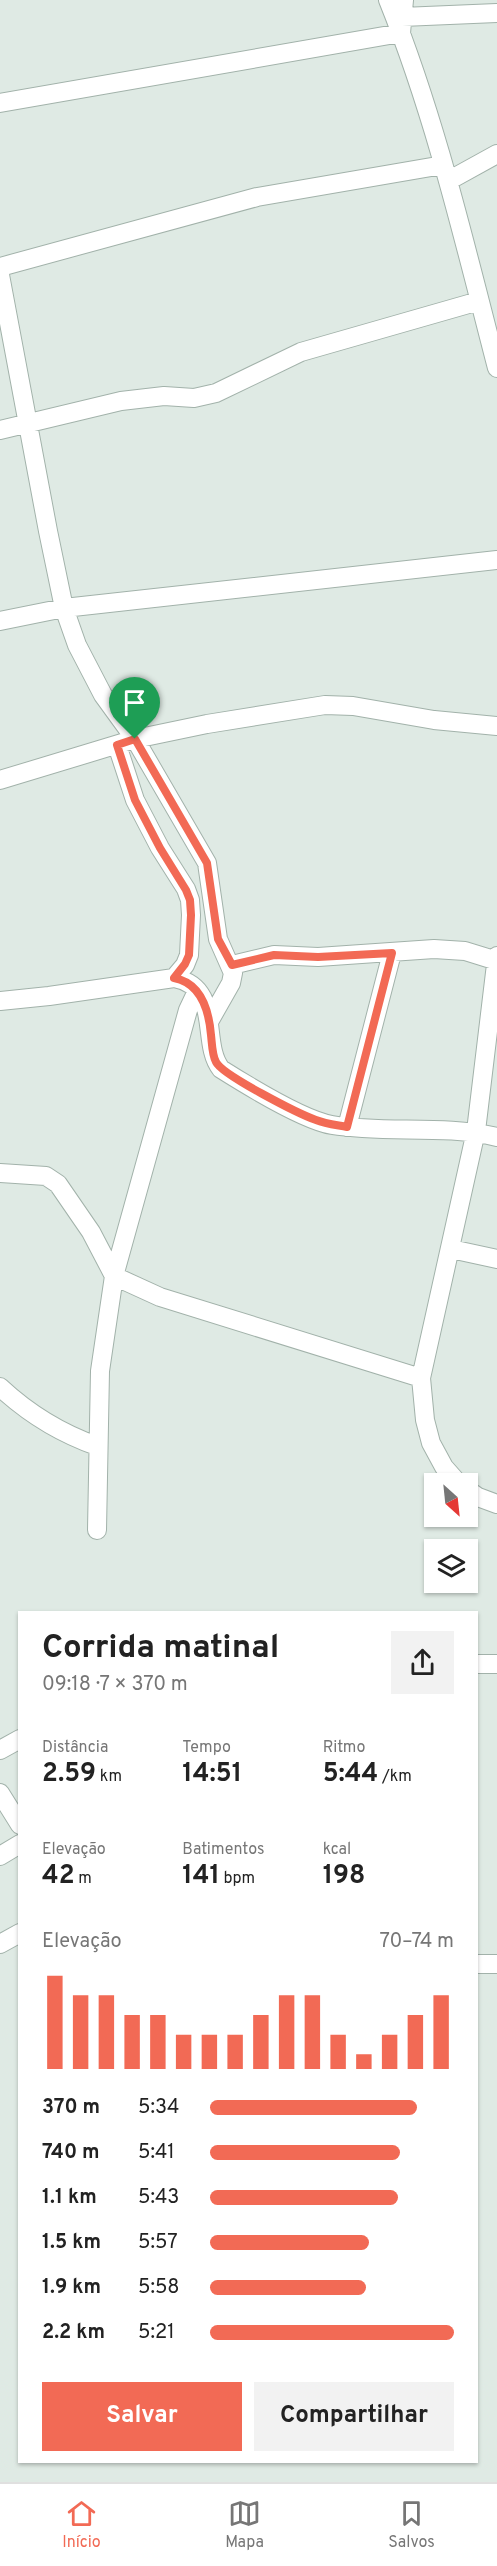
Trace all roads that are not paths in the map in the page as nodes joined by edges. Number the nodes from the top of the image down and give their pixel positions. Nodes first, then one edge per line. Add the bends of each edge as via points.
1 (388, 0) edge
2 (497, 14) edge
3 (402, 17) edge
4 (0, 103) edge
5 (497, 154) edge
6 (445, 173) junction
7 (0, 267) edge
8 (0, 274) edge
9 (480, 301) junction
10 (497, 369) edge
11 (27, 422) junction
12 (0, 430) edge
13 (497, 560) edge
14 (64, 608) junction
15 (0, 621) edge
16 (497, 726) edge
17 (126, 742) junction
18 (0, 780) edge
19 (392, 953) junction
20 (497, 959) edge
21 (232, 965) junction
22 (174, 978) junction
23 (197, 991) junction
24 (0, 1001) edge
25 (210, 1020) junction
26 (347, 1127) junction
27 (476, 1131) junction
28 (497, 1137) edge
29 (0, 1173) edge
30 (451, 1249) junction
31 (497, 1259) edge
32 (114, 1276) junction
33 (421, 1378) junction
34 (0, 1387) edge
35 (97, 1446) junction
36 (449, 1473) edge
37 (478, 1497) edge
38 (497, 1504) edge
39 (97, 1530) dead end
40 (478, 1664) edge
41 (497, 1664) edge
42 (18, 1740) edge
43 (0, 1750) edge
44 (0, 1793) edge
45 (18, 1822) edge
46 (18, 1845) edge
47 (0, 1856) edge
48 (18, 1934) edge
49 (0, 1944) edge
50 (478, 1964) edge
51 (497, 1964) edge

1 - 3 street
2 - 3 street
3 - 4 street
3 - 6 street
5 - 6 street
6 - 7 street via 257,197
6 - 9 street
8 - 11 street
9 - 10 street
9 - 11 street via 301,352 216,393 194,398 164,396 121,401
11 - 12 street
11 - 14 street
13 - 14 street
14 - 15 street
14 - 17 street via 77,645
16 - 17 street via 325,705
17 - 18 street
17 - 21 street via 207,863 218,939
17 - 22 street via 135,800 190,900 189,955
19 - 20 street via 434,949
19 - 21 street via 274,955
19 - 26 street
20 - 27 street
21 - 25 street via 231,983
22 - 23 street via 184,980
22 - 24 street
23 - 25 street
23 - 32 street via 188,1010
25 - 26 street via 213,1053 221,1070 315,1120
26 - 27 street
27 - 28 street
27 - 30 street
29 - 32 street via 46,1176 58,1184 91,1232
30 - 31 street
30 - 33 street
32 - 33 street via 160,1297
32 - 35 street via 102,1353
33 - 36 street via 431,1443
34 - 35 street via 41,1420
35 - 39 street
37 - 38 street
40 - 41 street
42 - 43 street
44 - 45 street
46 - 47 street
48 - 49 street
50 - 51 street

